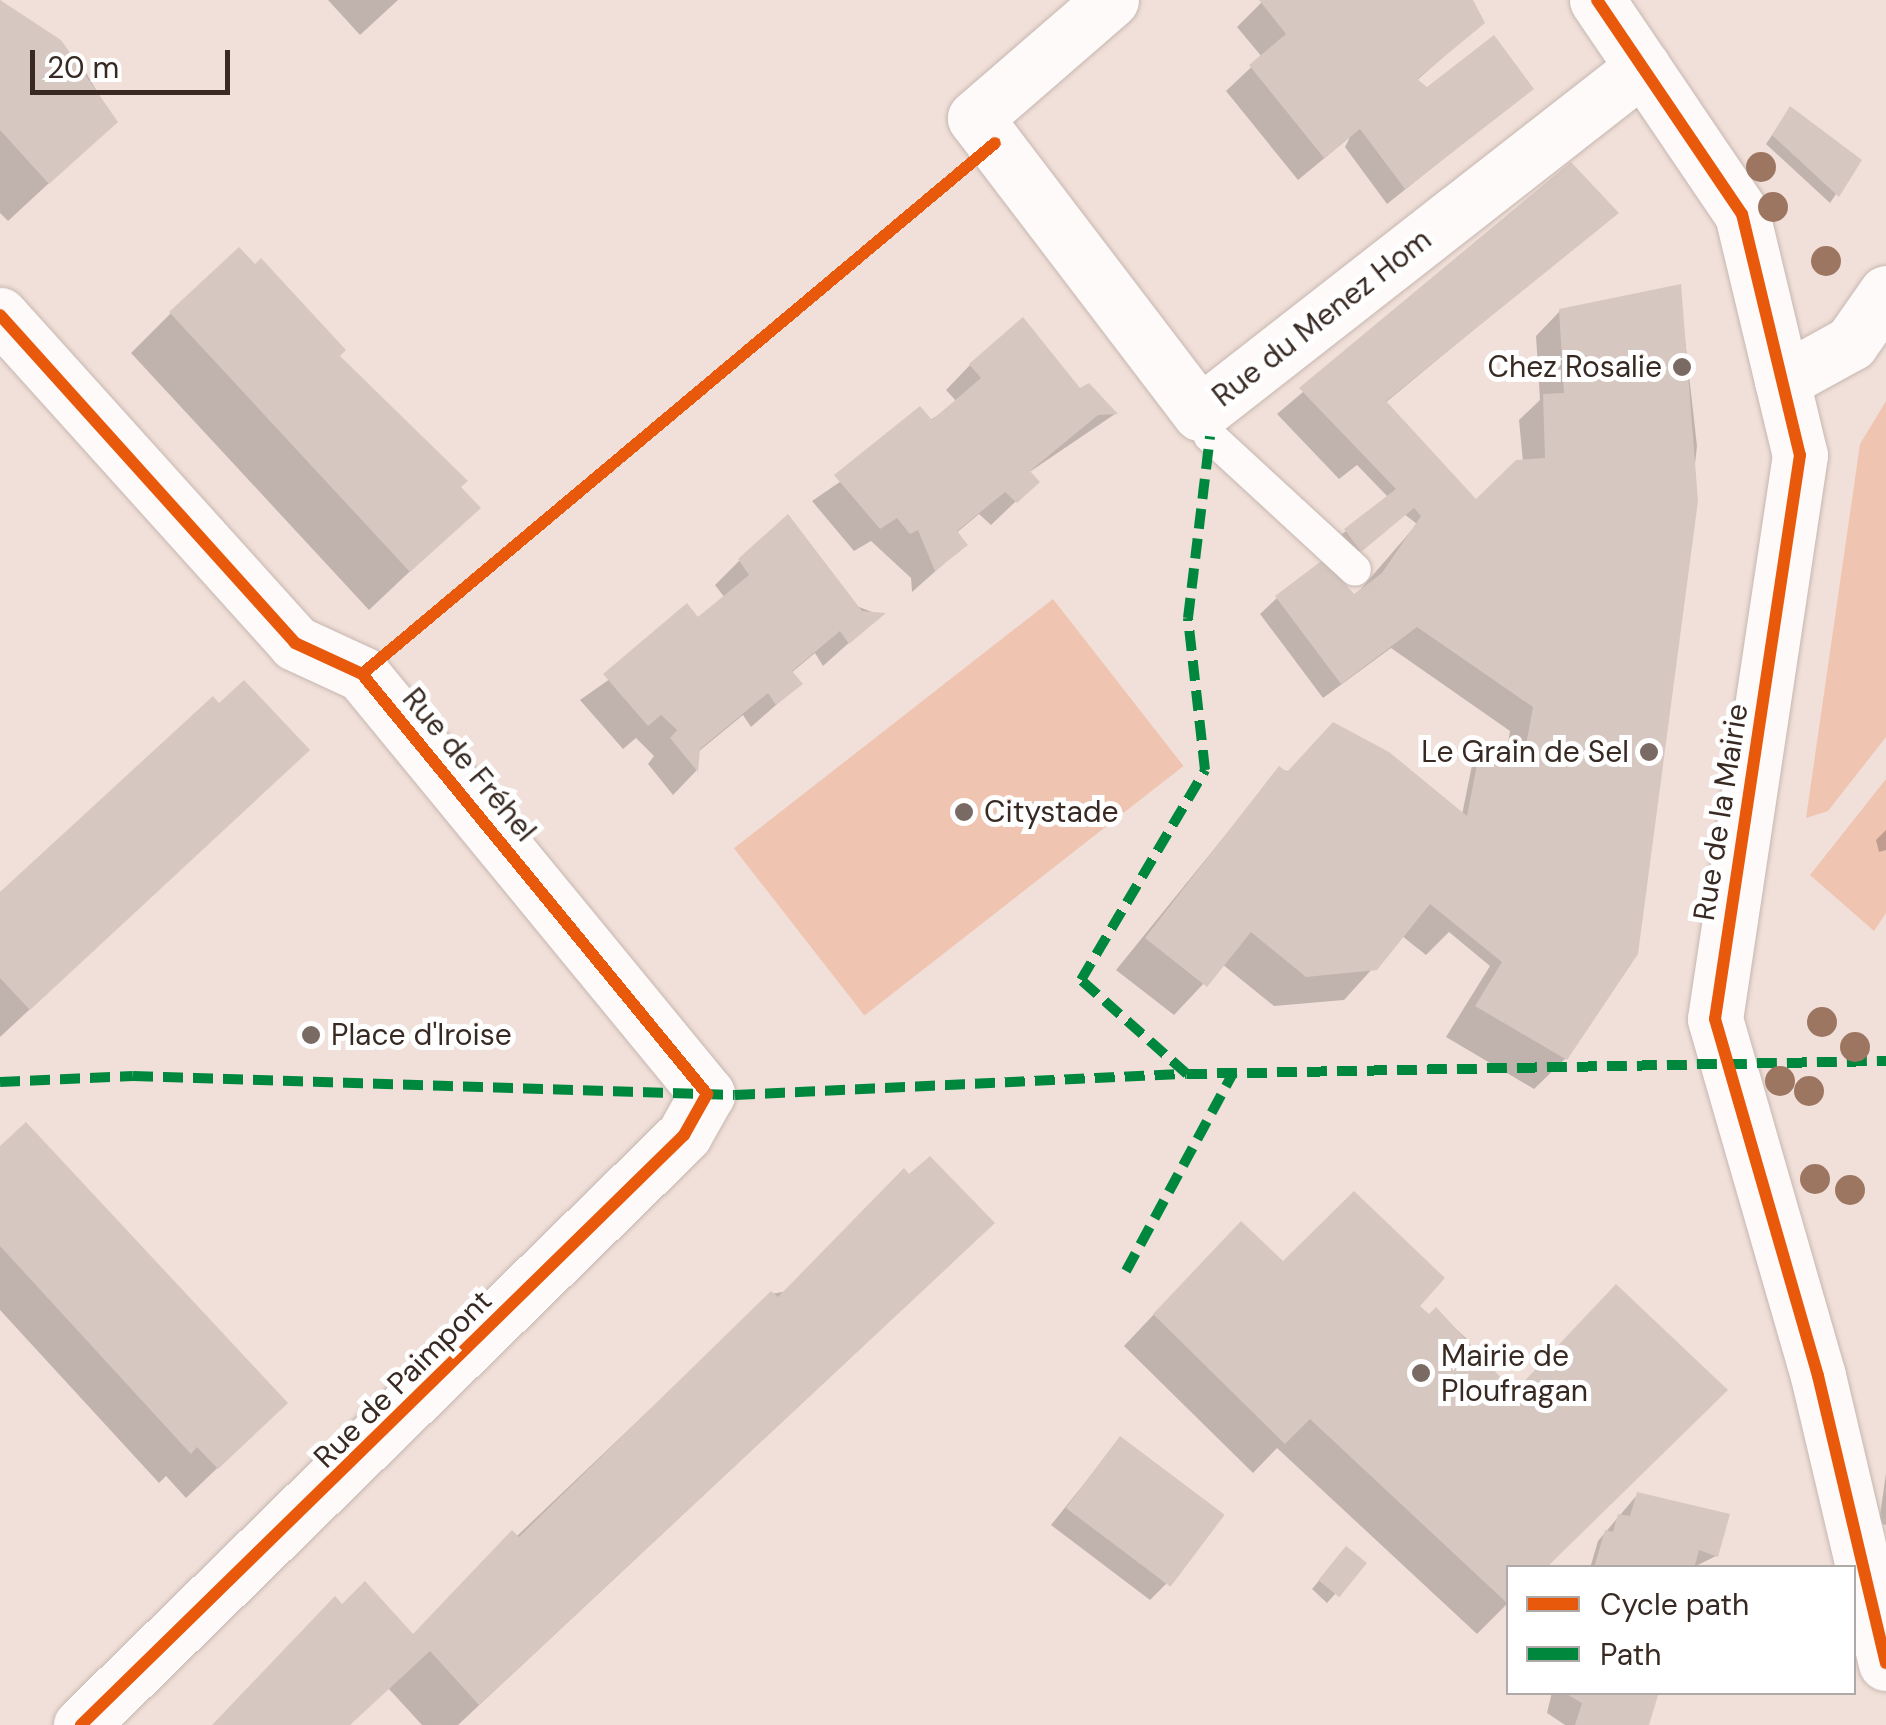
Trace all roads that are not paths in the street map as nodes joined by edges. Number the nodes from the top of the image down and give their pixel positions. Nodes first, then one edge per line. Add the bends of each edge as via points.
1 (1111, 0) edge
2 (1596, 0) edge
3 (1643, 67) junction
4 (1886, 293) edge
5 (10, 346) edge
6 (1782, 381) junction
7 (1200, 413) junction
8 (1354, 570) dead end
9 (677, 1050) joint
10 (1886, 1663) edge
11 (81, 1725) edge

1 - 7 street, Rue du Menez Hom via 975,118
2 - 3 street, Rue de la Mairie
3 - 6 street, Rue de la Mairie via 1742,214
3 - 7 street, Rue du Menez Hom
4 - 6 street via 1851,344
5 - 9 street, Rue de Fréhel via 296,643 362,674
6 - 10 street, Rue de la Mairie via 1800,455 1715,1018 1818,1376
7 - 8 lane via 1210,436
9 - 11 street, Rue de Paimpont via 708,1094 684,1135

